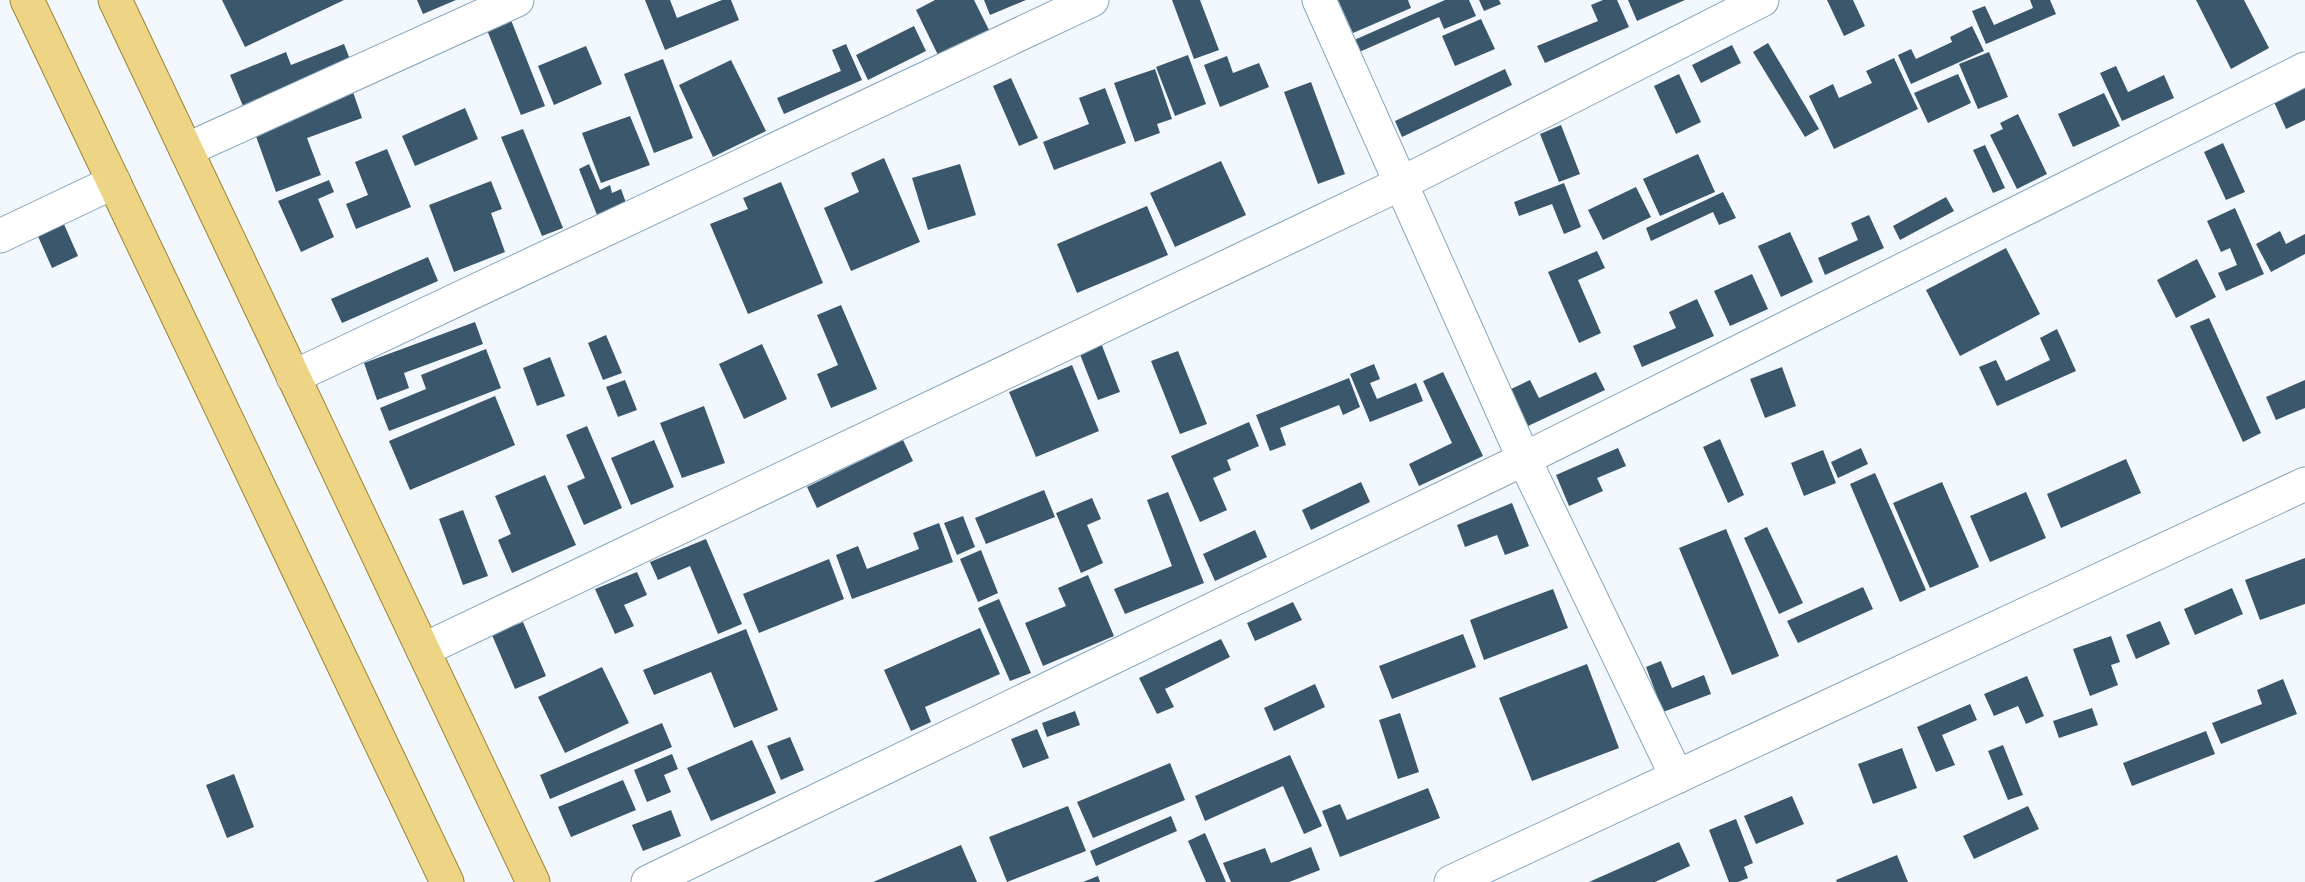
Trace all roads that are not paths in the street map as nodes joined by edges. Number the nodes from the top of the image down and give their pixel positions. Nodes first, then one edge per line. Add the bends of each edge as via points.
1 (27, 0) edge
2 (116, 0) edge
3 (517, 0) edge
4 (1092, 0) edge
5 (1319, 0) edge
6 (1762, 0) edge
7 (2305, 69) edge
8 (186, 150) junction
9 (114, 182) junction
10 (1402, 183) junction
11 (0, 236) edge
12 (293, 377) junction
13 (1524, 459) junction
14 (2305, 484) edge
15 (423, 650) junction
16 (1677, 777) junction
17 (447, 882) edge
18 (532, 882) edge
19 (648, 882) edge
20 (1451, 882) edge

1 - 9 main road
2 - 8 main road
3 - 8 street
4 - 12 street
5 - 10 street
6 - 10 street
7 - 13 street
8 - 12 main road
9 - 11 street
9 - 17 main road
10 - 13 street
10 - 15 street
12 - 15 main road
13 - 16 street
13 - 19 street
14 - 16 street
15 - 18 main road
16 - 20 street

